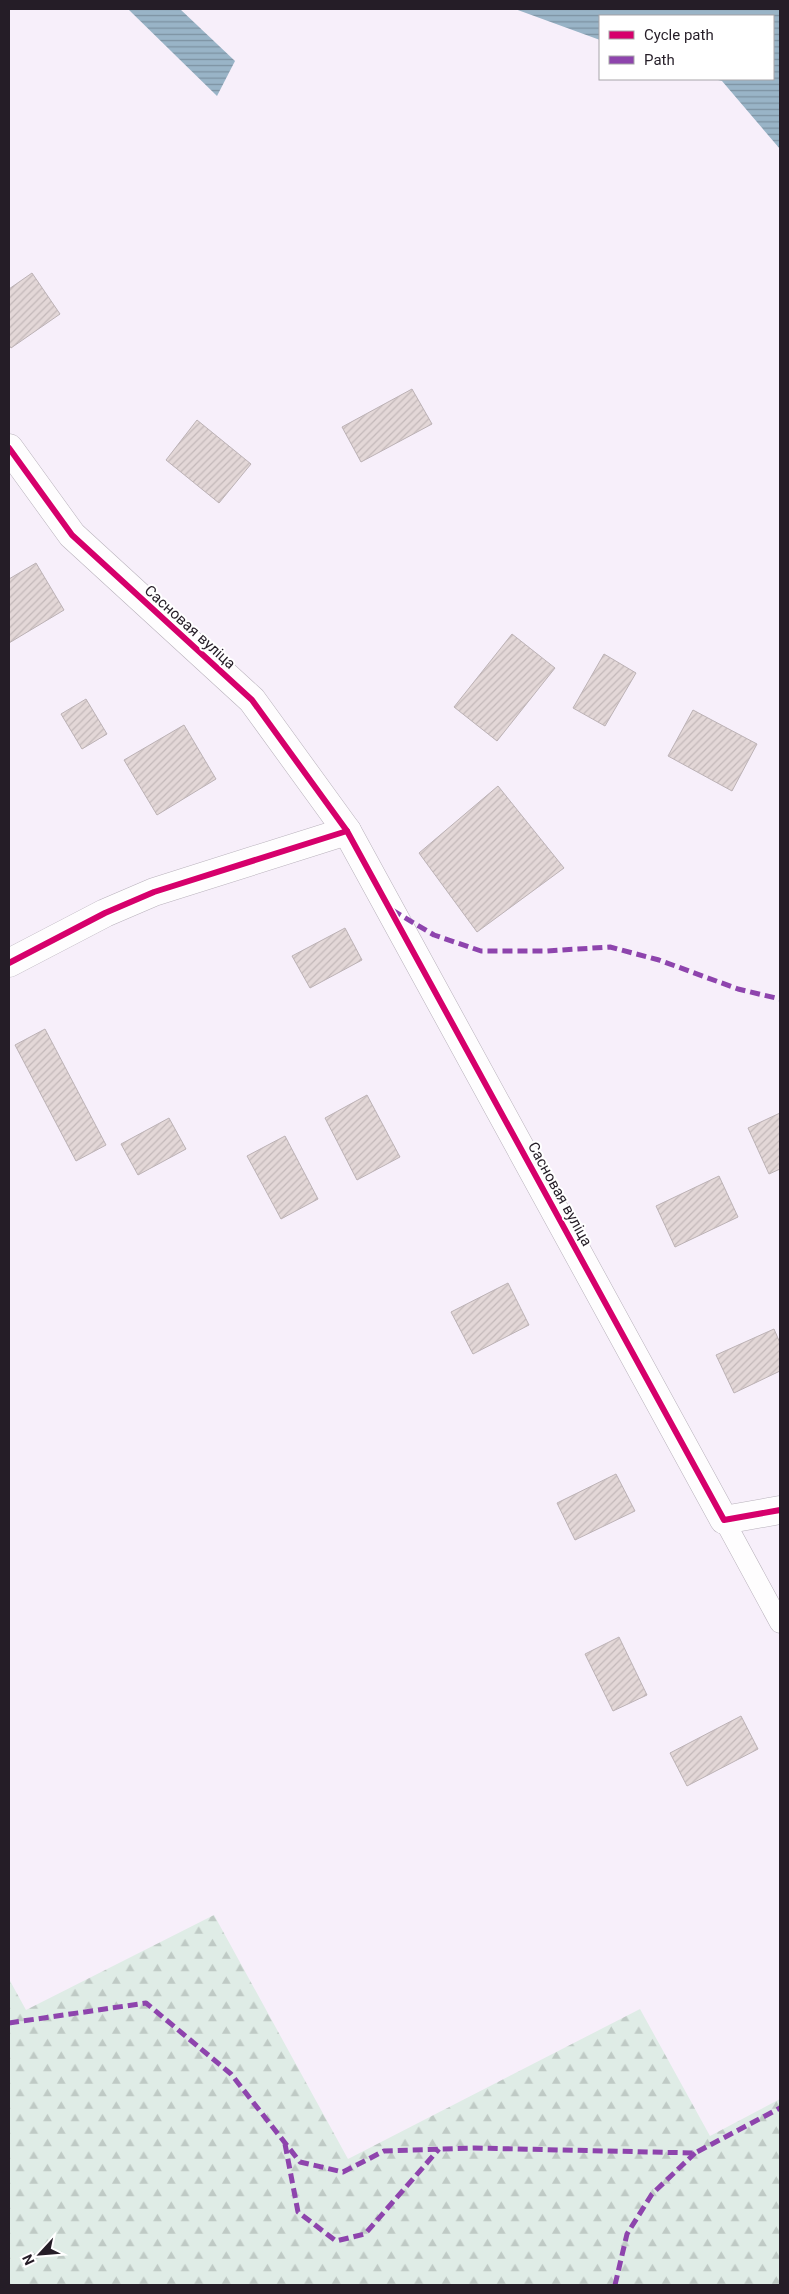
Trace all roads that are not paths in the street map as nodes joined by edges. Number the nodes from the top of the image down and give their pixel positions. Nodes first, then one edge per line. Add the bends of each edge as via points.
1 (9, 448) edge
2 (347, 832) junction
3 (9, 963) edge
4 (780, 1510) edge
5 (724, 1520) junction
6 (780, 1623) edge

1 - 2 street, Сасновая вуліца via 72,536 252,700
2 - 3 street via 154,892 105,913
2 - 5 street, Сасновая вуліца
4 - 5 street
5 - 6 lane

